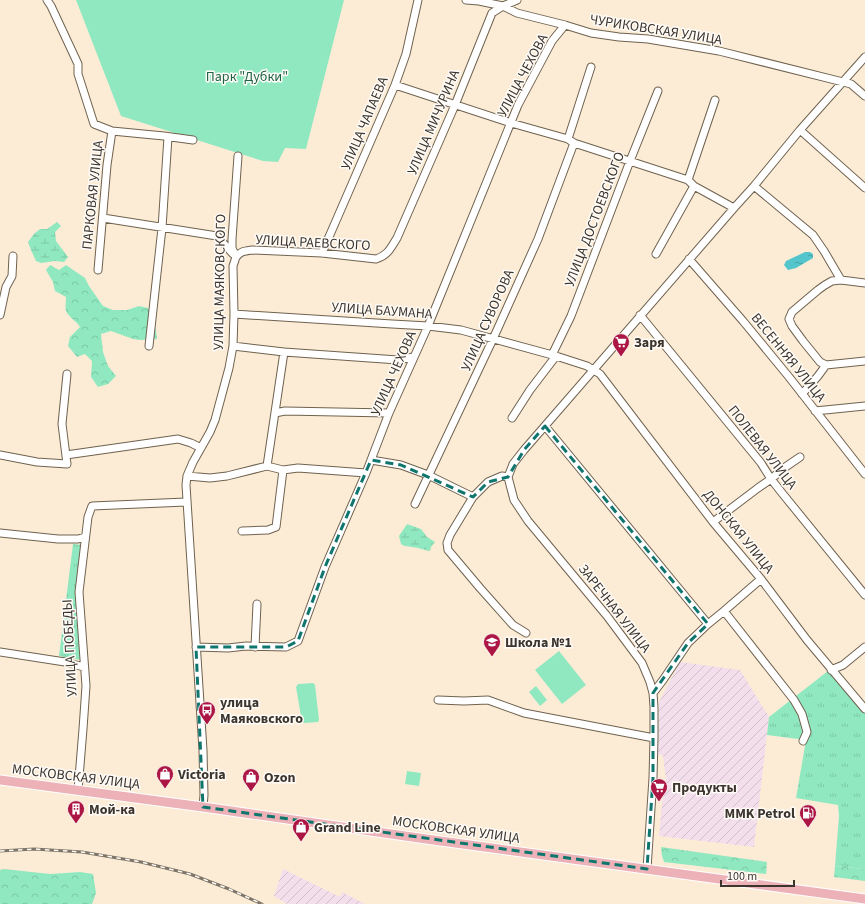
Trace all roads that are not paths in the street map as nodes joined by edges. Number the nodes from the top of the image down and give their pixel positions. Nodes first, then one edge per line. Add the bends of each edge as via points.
1 (47, 0) edge
2 (418, 0) edge
3 (466, 0) edge
4 (478, 0) edge
5 (518, 0) edge
6 (504, 6) junction
7 (565, 25) junction
8 (865, 58) edge
9 (591, 67) dead end
10 (843, 82) junction
11 (395, 85) junction
12 (658, 91) dead end
13 (865, 96) edge
14 (715, 100) dead end
15 (455, 105) junction
16 (511, 123) junction
17 (800, 130) junction
18 (112, 131) junction
19 (168, 137) junction
20 (193, 140) dead end
21 (571, 141) junction
22 (238, 156) dead end
23 (630, 161) junction
24 (688, 180) junction
25 (694, 186) junction
26 (754, 186) junction
27 (865, 188) edge
28 (734, 208) junction
29 (102, 218) junction
30 (162, 228) junction
31 (389, 252) joint
32 (322, 253) junction
33 (656, 254) dead end
34 (13, 256) dead end
35 (236, 257) junction
36 (689, 259) junction
37 (98, 270) dead end
38 (841, 280) junction
39 (865, 283) edge
40 (234, 314) junction
41 (0, 315) edge
42 (640, 315) junction
43 (428, 326) junction
44 (493, 339) junction
45 (149, 346) dead end
46 (233, 346) junction
47 (284, 352) junction
48 (554, 355) junction
49 (413, 357) junction
50 (865, 361) edge
51 (826, 365) junction
52 (593, 370) junction
53 (67, 374) dead end
54 (802, 394) junction
55 (865, 406) edge
56 (815, 410) junction
57 (275, 413) junction
58 (389, 413) junction
59 (512, 418) dead end
60 (545, 426) junction
61 (201, 448) junction
62 (66, 454) junction
63 (0, 455) edge
64 (800, 457) dead end
65 (371, 460) junction
66 (267, 466) junction
67 (283, 470) junction
68 (366, 473) junction
69 (865, 474) edge
70 (187, 476) junction
71 (428, 476) junction
72 (508, 477) junction
73 (771, 479) junction
74 (473, 497) junction
75 (186, 502) junction
76 (415, 504) dead end
77 (713, 522) junction
78 (242, 531) dead end
79 (0, 533) edge
80 (85, 538) junction
81 (761, 579) junction
82 (865, 595) edge
83 (257, 604) dead end
84 (724, 612) junction
85 (708, 624) junction
86 (526, 633) dead end
87 (196, 647) junction
88 (255, 647) junction
89 (865, 647) edge
90 (0, 652) edge
91 (84, 667) junction
92 (831, 670) junction
93 (653, 693) junction
94 (438, 700) dead end
95 (865, 709) edge
96 (654, 738) junction
97 (803, 741) dead end
98 (0, 780) edge
99 (78, 790) junction
100 (203, 807) junction
101 (647, 869) junction
102 (865, 899) edge

1 - 18 street, ПАРКОВАЯ УЛИЦА via 78,64 78,74 94,124
2 - 11 street, УЛИЦА ЧАПАЕВА via 406,54
3 - 4 street, ЧУРИКОВСКАЯ УЛИЦА
4 - 6 street, ЧУРИКОВСКАЯ УЛИЦА
5 - 6 street, УЛИЦА МИЧУРИНА
6 - 7 street, ЧУРИКОВСКАЯ УЛИЦА via 517,13
6 - 15 street, УЛИЦА МИЧУРИНА via 492,13
7 - 10 street, ЧУРИКОВСКАЯ УЛИЦА via 591,33 719,51
7 - 16 street, УЛИЦА ЧЕХОВА via 552,41
8 - 10 street
9 - 21 street, УЛИЦА СУВОРОВА
10 - 13 street, ЧУРИКОВСКАЯ УЛИЦА via 851,84
10 - 17 street
11 - 15 street
11 - 32 street, УЛИЦА ЧАПАЕВА
12 - 23 street, УЛИЦА ДОСТОЕВСКОГО
14 - 24 street
15 - 16 street
15 - 31 street, УЛИЦА МИЧУРИНА
16 - 21 street
16 - 43 street, УЛИЦА ЧЕХОВА
17 - 26 street
17 - 27 street
18 - 19 street
18 - 29 street, ПАРКОВАЯ УЛИЦА
19 - 20 street
19 - 30 street
21 - 23 street
21 - 44 street, УЛИЦА СУВОРОВА via 538,239
22 - 35 street, УЛИЦА МАЯКОВСКОГО via 232,239
23 - 24 street
23 - 48 street, УЛИЦА ДОСТОЕВСКОГО
24 - 25 street
25 - 28 street
25 - 33 street
26 - 28 street
26 - 38 street via 813,235
28 - 36 street
29 - 30 street
29 - 37 street, ПАРКОВАЯ УЛИЦА
30 - 35 street via 218,236
30 - 45 street
31 - 32 street, УЛИЦА РАЕВСКОГО via 376,258
32 - 35 street, УЛИЦА РАЕВСКОГО via 252,250 243,251
34 - 41 street via 12,276 6,287
35 - 40 street, УЛИЦА МАЯКОВСКОГО via 233,266
36 - 42 street
36 - 54 street, ВЕСЕННЯЯ УЛИЦА
38 - 39 street
38 - 51 street via 832,281 818,290 792,312 789,319 820,362
40 - 43 street, УЛИЦА БАУМАНА
40 - 46 street, УЛИЦА МАЯКОВСКОГО
42 - 52 street
42 - 73 street, ПОЛЕВАЯ УЛИЦА
43 - 44 street, УЛИЦА БАУМАНА via 461,330
43 - 49 street, УЛИЦА ЧЕХОВА
44 - 48 street, УЛИЦА БАУМАНА
44 - 71 street, УЛИЦА СУВОРОВА
46 - 47 street
46 - 61 street, УЛИЦА МАЯКОВСКОГО via 215,420
47 - 49 street via 398,360
47 - 57 street
48 - 52 street, УЛИЦА БАУМАНА
48 - 59 street, УЛИЦА ДОСТОЕВСКОГО
49 - 58 street, УЛИЦА ЧЕХОВА
50 - 51 street
51 - 54 street
52 - 60 street
52 - 77 street, ДОНСКАЯ УЛИЦА via 600,374
53 - 62 street via 62,424
54 - 56 street, ВЕСЕННЯЯ УЛИЦА
55 - 56 street
56 - 69 street, ВЕСЕННЯЯ УЛИЦА
57 - 58 street
57 - 66 street
58 - 65 street, УЛИЦА ЧЕХОВА
60 - 72 street via 513,464
60 - 85 street
61 - 62 street via 178,439
61 - 70 street, УЛИЦА МАЯКОВСКОГО
62 - 63 street via 67,464 36,462
64 - 73 street
65 - 68 street, УЛИЦА ЧЕХОВА
65 - 71 street via 401,465
66 - 67 street
66 - 70 street via 227,476
67 - 68 street via 298,468
67 - 78 street via 276,527 268,530
68 - 88 street, УЛИЦА ЧЕХОВА via 325,567 298,641 286,647
70 - 75 street, УЛИЦА МАЯКОВСКОГО
71 - 74 street
71 - 76 street, УЛИЦА СУВОРОВА
72 - 74 street via 502,476 488,482
72 - 93 street, ЗАРЕЧНАЯ УЛИЦА via 514,500 528,521 607,616 642,663
73 - 77 street
73 - 82 street, ПОЛЕВАЯ УЛИЦА
74 - 86 street via 450,535 448,550 513,625
75 - 80 street, УЛИЦА ПОБЕДЫ via 92,506
75 - 87 street, УЛИЦА МАЯКОВСКОГО
77 - 81 street, ДОНСКАЯ УЛИЦА
79 - 80 street via 58,539
80 - 91 street, УЛИЦА ПОБЕДЫ via 79,592
81 - 84 street
81 - 92 street, ДОНСКАЯ УЛИЦА
83 - 88 street
84 - 85 street
84 - 97 street via 798,707 807,732
85 - 93 street via 688,643
87 - 88 street, УЛИЦА ЧЕХОВА
87 - 100 street, УЛИЦА МАЯКОВСКОГО via 203,758
89 - 92 street
90 - 91 street
91 - 99 street, УЛИЦА ПОБЕДЫ via 86,686
92 - 95 street, ДОНСКАЯ УЛИЦА
93 - 96 street, ЗАРЕЧНАЯ УЛИЦА
94 - 96 street via 488,700 524,713
96 - 101 street, ЗАРЕЧНАЯ УЛИЦА
98 - 99 main road, МОСКОВСКАЯ УЛИЦА
99 - 100 main road, МОСКОВСКАЯ УЛИЦА
100 - 101 main road, МОСКОВСКАЯ УЛИЦА
101 - 102 main road, МОСКОВСКАЯ УЛИЦА

